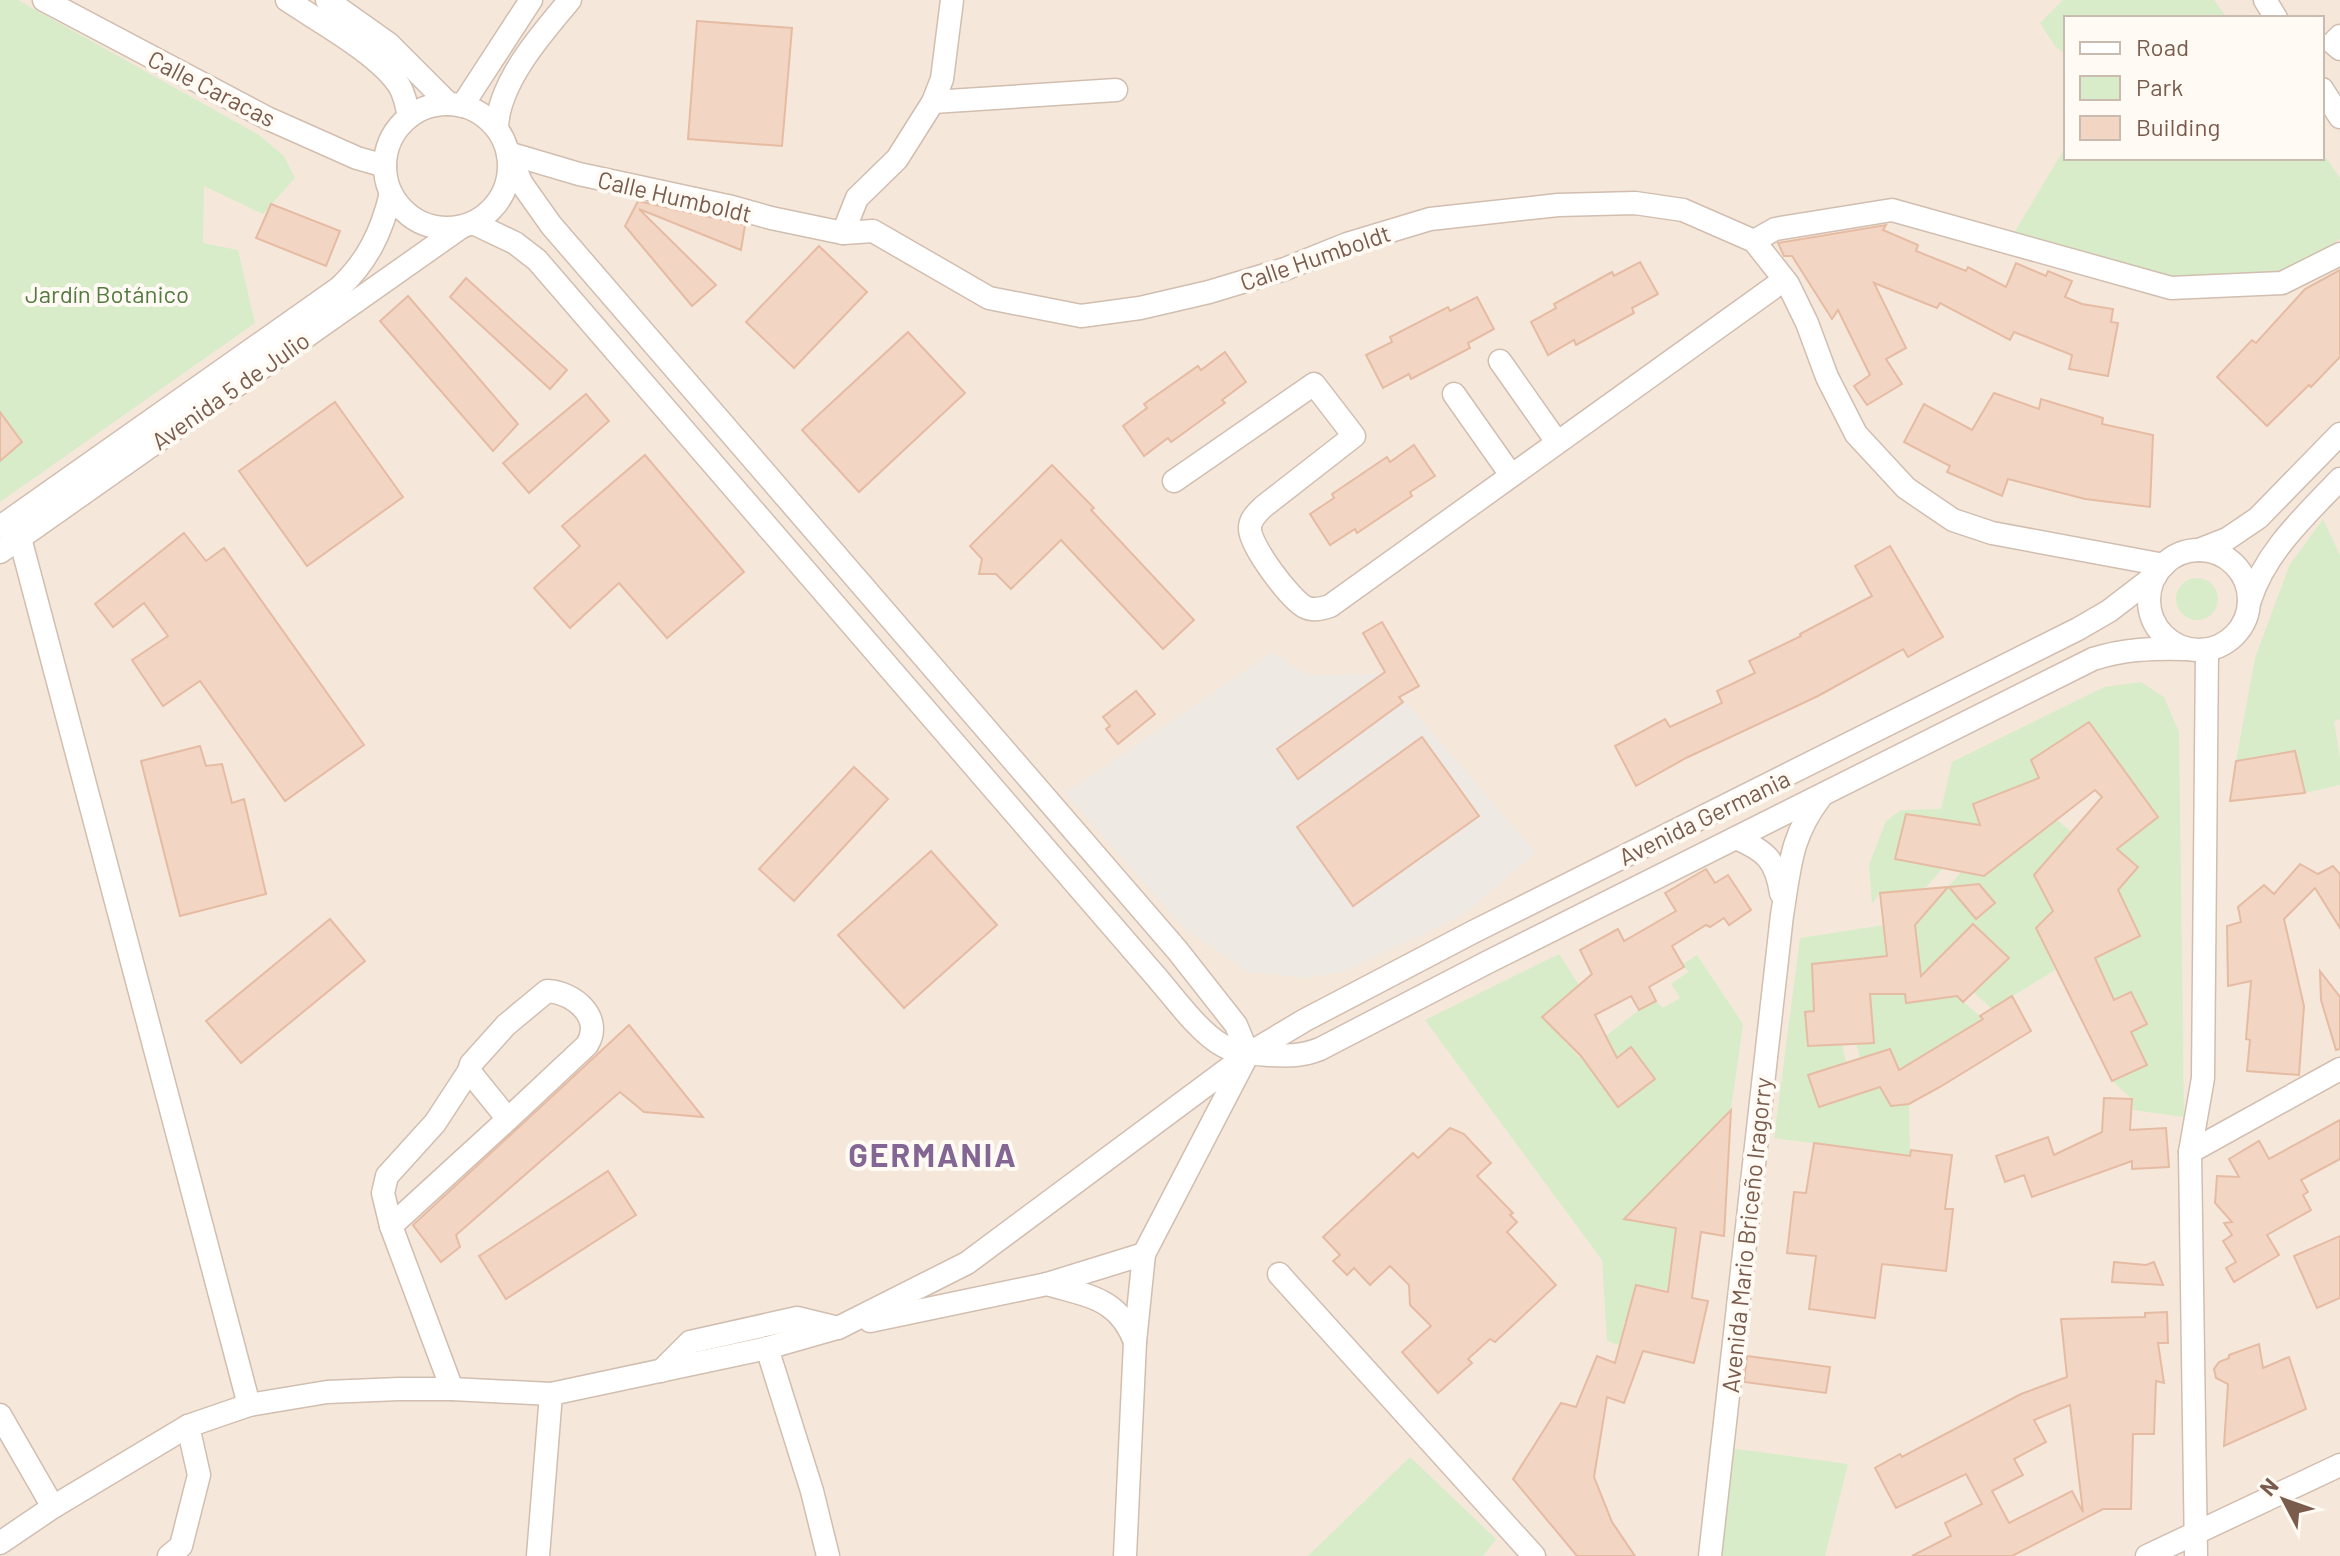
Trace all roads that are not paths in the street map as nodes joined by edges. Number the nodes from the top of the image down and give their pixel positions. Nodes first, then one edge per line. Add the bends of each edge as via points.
1 (44, 0) edge
2 (287, 0) edge
3 (327, 0) edge
4 (531, 0) edge
5 (570, 0) edge
6 (952, 0) edge
7 (2340, 36) edge
8 (2340, 49) edge
9 (1116, 90) dead end
10 (2324, 92) edge
11 (933, 102) junction
12 (456, 105) junction
13 (2339, 114) edge
14 (409, 117) junction
15 (497, 128) junction
16 (508, 153) junction
17 (385, 166) junction
18 (391, 193) junction
19 (466, 225) junction
20 (843, 233) junction
21 (1754, 241) junction
22 (2340, 254) edge
23 (1784, 280) junction
24 (1500, 361) dead end
25 (1454, 394) dead end
26 (2340, 434) edge
27 (1557, 442) junction
28 (1511, 475) junction
29 (2340, 479) edge
30 (1174, 481) dead end
31 (0, 527) edge
32 (20, 538) junction
33 (2199, 550) junction
34 (0, 552) edge
35 (2160, 570) junction
36 (2250, 600) junction
37 (2197, 649) junction
38 (1822, 795) junction
39 (1736, 838) junction
40 (1782, 915) junction
41 (1248, 1054) junction
42 (2340, 1069) edge
43 (469, 1071) junction
44 (508, 1119) junction
45 (2190, 1152) junction
46 (391, 1226) junction
47 (1144, 1254) junction
48 (1279, 1274) dead end
49 (1047, 1284) junction
50 (838, 1328) junction
51 (1135, 1342) junction
52 (767, 1348) junction
53 (661, 1371) junction
54 (452, 1389) junction
55 (551, 1394) junction
56 (249, 1405) junction
57 (0, 1415) edge
58 (188, 1426) junction
59 (2340, 1465) edge
60 (53, 1507) junction
61 (0, 1543) edge
62 (2196, 1545) edge
63 (1530, 1555) edge
64 (169, 1556) edge
65 (538, 1556) edge
66 (828, 1556) edge
67 (1125, 1556) edge
68 (1710, 1556) edge
69 (2147, 1556) edge

1 - 17 street, Calle Caracas via 267,118
2 - 14 street via 385,70 399,87
3 - 12 street via 389,44
4 - 12 street
5 - 15 street via 511,80 499,106
6 - 11 street via 942,79
7 - 8 street via 2333,43
9 - 11 street
10 - 13 street
11 - 20 street via 897,159 857,198
12 - 14 street via 435,105
12 - 15 street via 475,110
14 - 17 street via 392,138
15 - 16 street
16 - 19 street via 503,194 495,206
16 - 20 street, Calle Humboldt
16 - 41 street via 551,225 1177,950 1236,1025
17 - 18 street
18 - 19 street via 419,222 446,229
18 - 31 street, Avenida 5 de Julio via 375,242 339,288
19 - 32 street, Avenida 5 de Julio
19 - 41 street via 515,243 537,260 1152,972 1217,1042
20 - 21 street, Calle Humboldt via 873,231 989,298 1081,316 1209,292 1430,219 1635,203 1683,210
21 - 22 street via 1775,229 1892,210 2171,288 2282,283
21 - 23 street, Calle Humboldt
23 - 27 street
23 - 35 street, Calle Humboldt via 1856,434 1906,488 1953,520 1992,533
24 - 27 street
25 - 28 street
26 - 33 street via 2258,518
27 - 28 street
28 - 30 street via 1330,606 1315,609 1301,605 1288,592 1249,530 1263,507 1354,436 1314,384
29 - 36 street via 2274,552
32 - 34 street, Avenida 5 de Julio
32 - 56 street
33 - 35 street via 2174,556
33 - 36 street via 2225,556 2235,565
35 - 37 street via 2149,600 2151,613 2163,636
35 - 41 street, Avenida Germania via 2078,629 1473,932
36 - 37 street via 2235,636 2224,644
37 - 38 street, Avenida Germania via 2134,649 2093,659
37 - 45 street via 2203,1078
38 - 39 street, Avenida Germania
38 - 40 street, Avenida Mario Briceño Iragorry via 1804,818 1793,846
39 - 40 street, Avenida Mario Briceño Iragorry via 1770,860 1778,875
39 - 41 street, Avenida Germania via 1320,1049 1300,1057
40 - 68 street, Avenida Mario Briceño Iragorry
41 - 47 street
41 - 50 street, Avenida Germania via 967,1263
42 - 45 street
43 - 44 street
43 - 44 street via 506,1025 547,991 570,995 589,1015 593,1028 587,1045
43 - 46 street via 435,1123 387,1176 383,1193
44 - 46 street
45 - 62 street
46 - 54 street
47 - 49 street
47 - 51 street
48 - 63 street
49 - 50 street
49 - 51 street via 1113,1307
50 - 52 street
50 - 53 street via 797,1318 690,1342
51 - 67 street
52 - 53 street
52 - 66 street
53 - 55 street
54 - 55 street
54 - 56 street via 327,1392
55 - 65 street
56 - 58 street
57 - 60 street
58 - 60 street
58 - 64 street via 199,1475 181,1546
59 - 62 street
60 - 61 street
62 - 69 street

